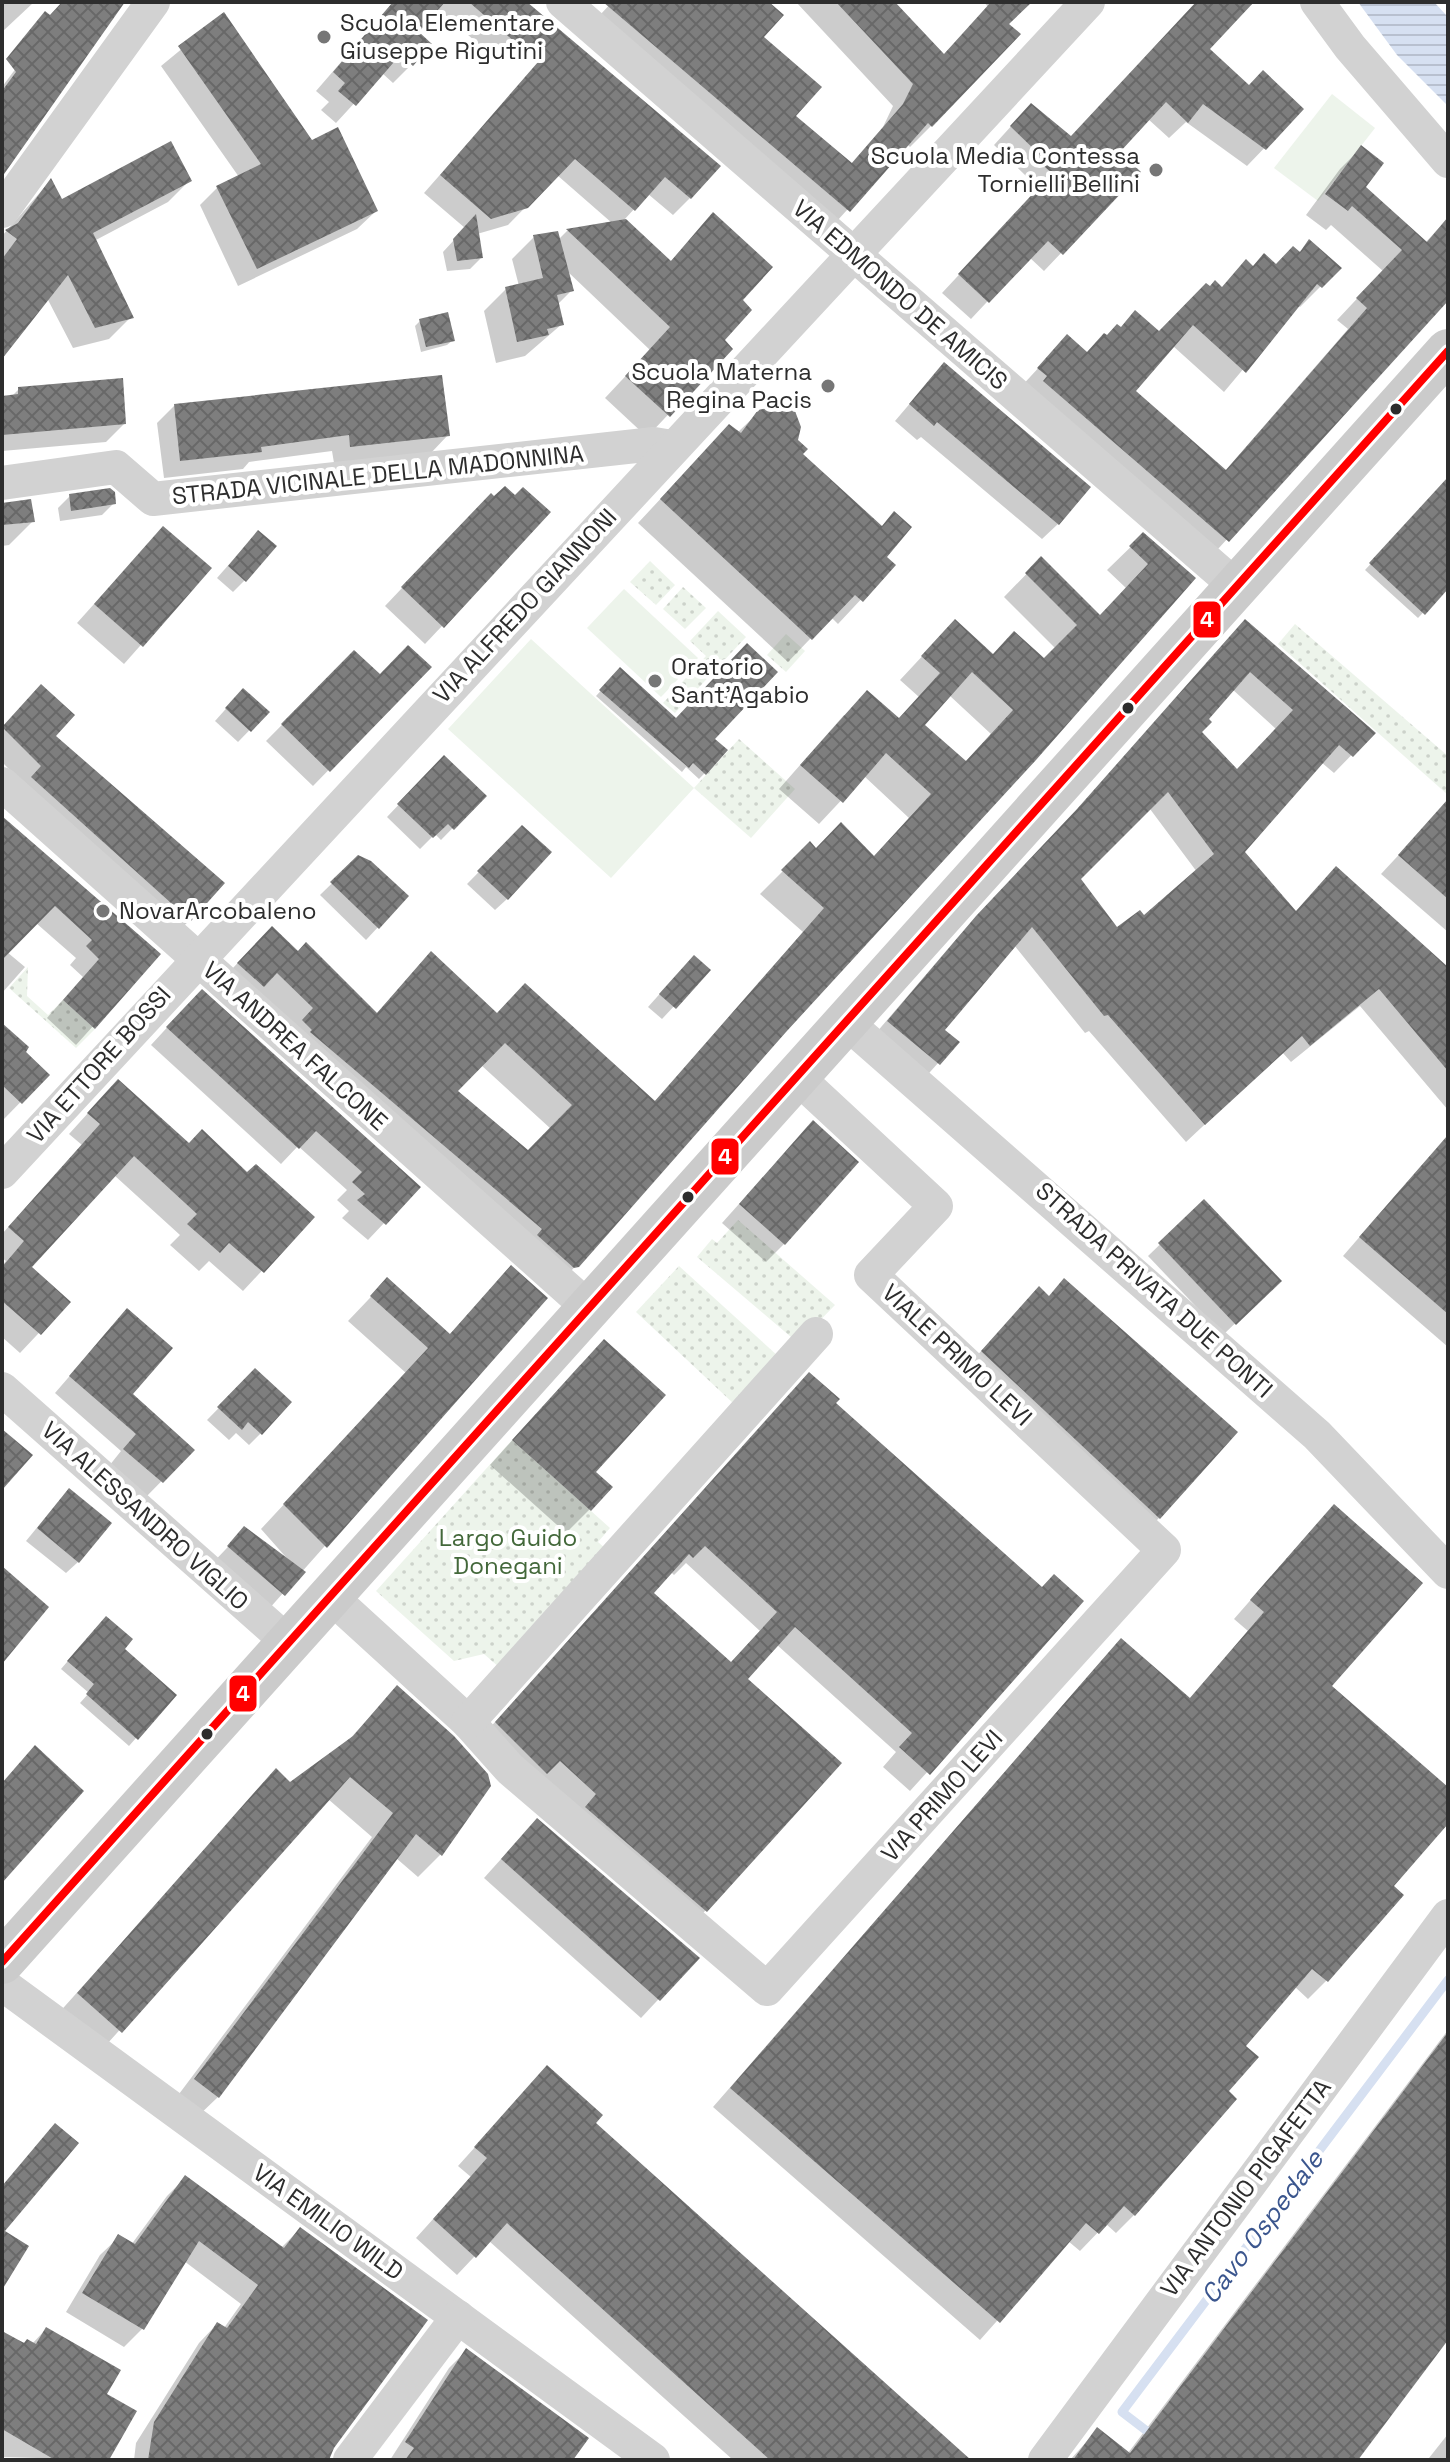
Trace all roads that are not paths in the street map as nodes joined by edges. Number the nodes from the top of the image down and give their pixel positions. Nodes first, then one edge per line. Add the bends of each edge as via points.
1 (153, 2) edge
2 (1088, 2) edge
3 (1317, 2) edge
4 (570, 4) edge
5 (1448, 161) edge
6 (2, 211) edge
7 (852, 253) junction
8 (1448, 351) edge
9 (672, 447) junction
10 (2, 483) edge
11 (1237, 587) junction
12 (2, 784) edge
13 (197, 958) junction
14 (846, 1022) junction
15 (797, 1077) junction
16 (2, 1172) edge
17 (589, 1308) junction
18 (816, 1334) dead end
19 (2, 1389) edge
20 (1448, 1572) edge
21 (330, 1596) junction
22 (1116, 1601) joint
23 (289, 1643) junction
24 (468, 1722) junction
25 (1448, 1916) edge
26 (2, 1962) edge
27 (2, 1984) edge
28 (458, 2317) junction
29 (350, 2460) edge
30 (653, 2460) edge
31 (1045, 2460) edge

1 - 6 street
2 - 7 street, VIA ALFREDO GIANNONI
3 - 5 street
4 - 7 street, VIA EDMONDO DE AMICIS
7 - 9 street, VIA ALFREDO GIANNONI
7 - 11 street, VIA EDMONDO DE AMICIS
8 - 11 main road
9 - 10 street, STRADA VICINALE DELLA MADONNINA via 654,444 153,499 116,467
9 - 13 street, VIA ALFREDO GIANNONI
11 - 14 main road
12 - 13 street, VIA ANDREA FALCONE
13 - 16 street, VIA ETTORE BOSSI
13 - 17 street, VIA ANDREA FALCONE
14 - 15 main road
14 - 20 street, STRADA PRIVATA DUE PONTI via 1317,1435
15 - 17 main road
15 - 22 street, VIALE PRIMO LEVI via 936,1206 871,1275 1164,1550
17 - 21 main road
18 - 24 street
19 - 23 street, VIA ALESSANDRO VIGLIO
21 - 23 main road
21 - 24 street
22 - 24 street, VIA PRIMO LEVI via 767,1989 510,1769
23 - 26 main road
25 - 31 street, VIA ANTONIO PIGAFETTA
27 - 28 street, VIA EMILIO WILD
28 - 29 street
28 - 30 street, VIA EMILIO WILD

